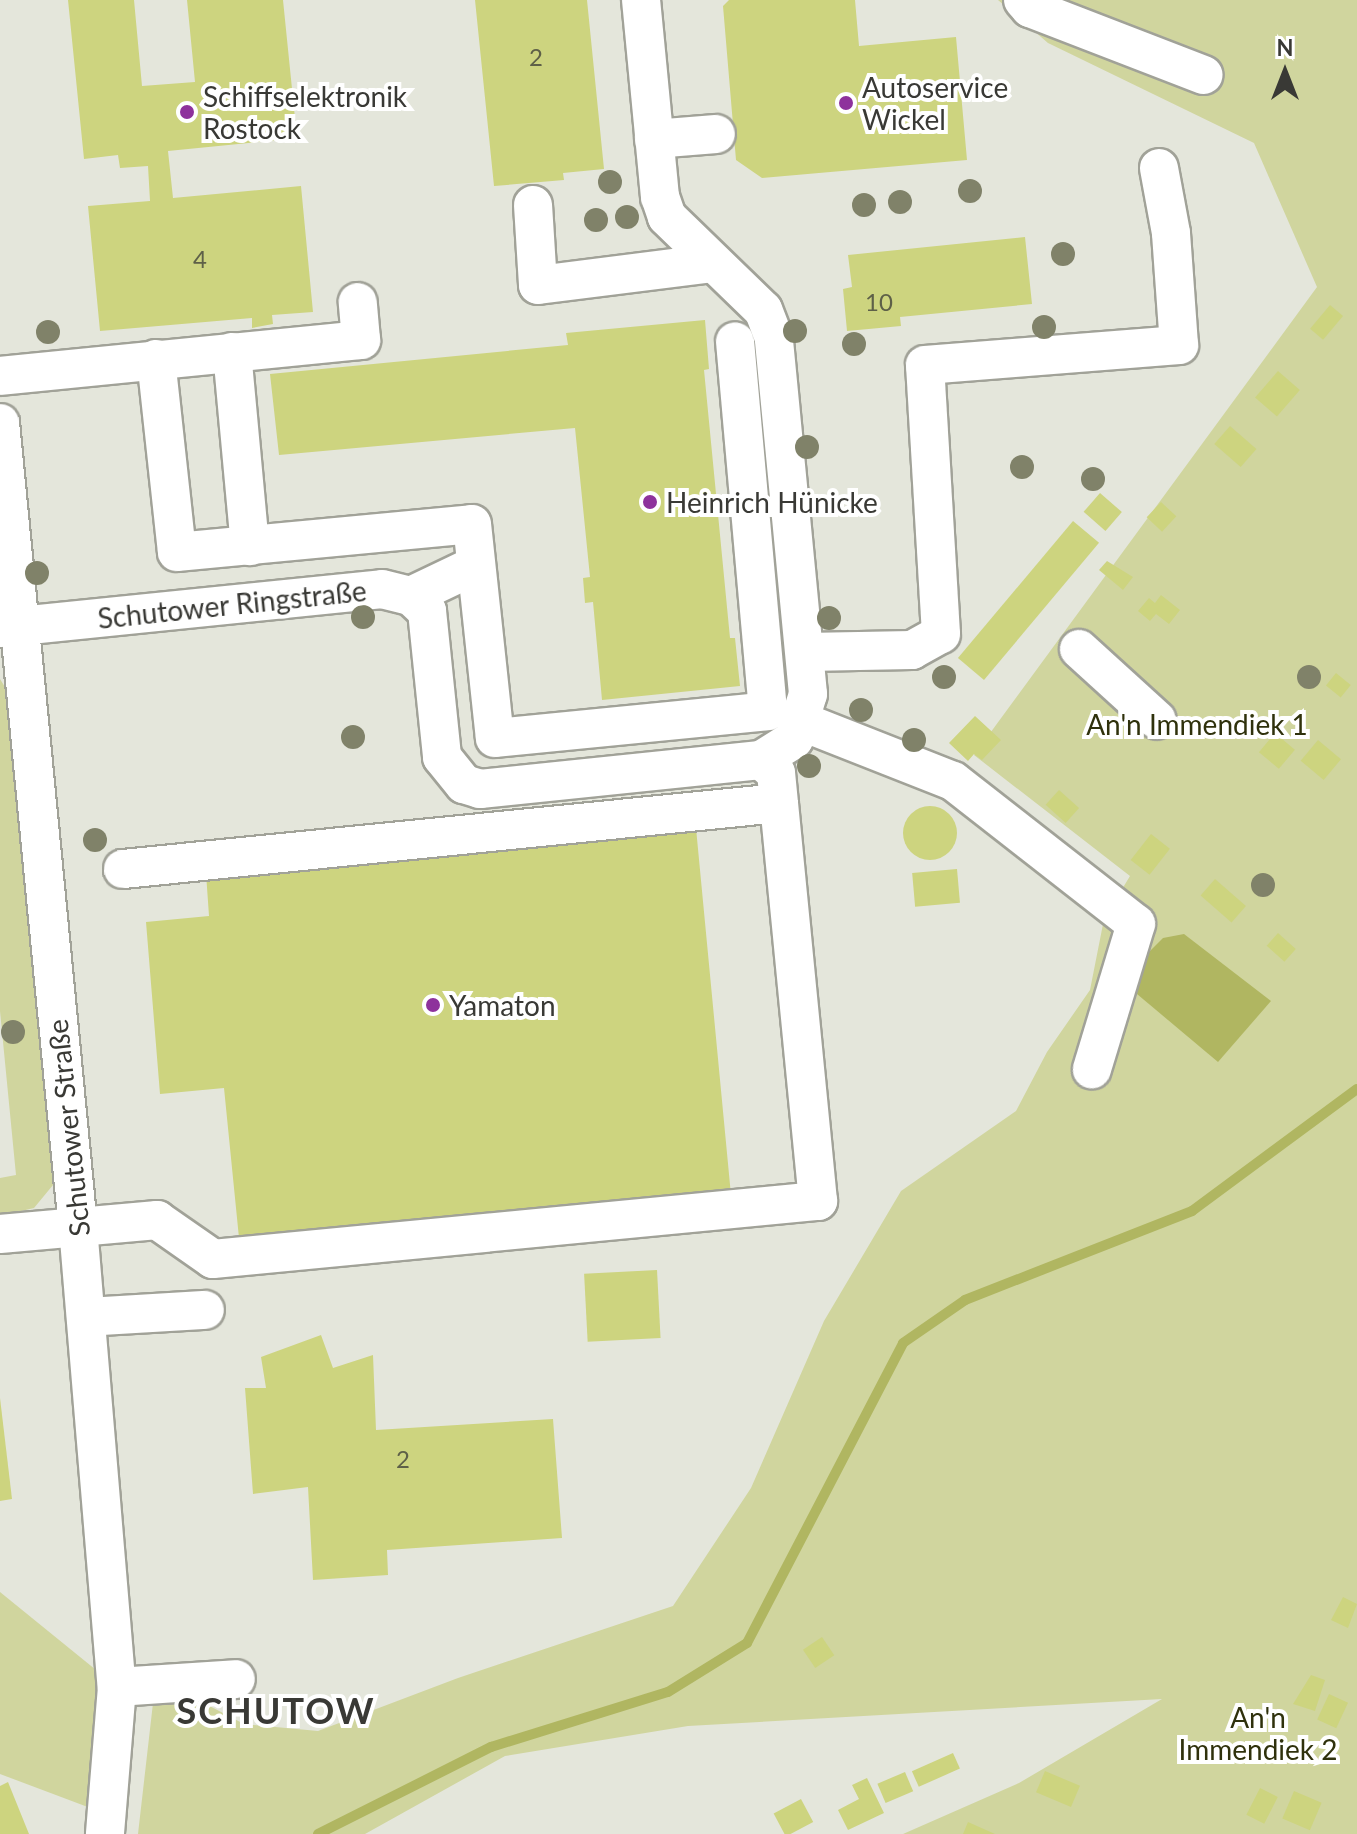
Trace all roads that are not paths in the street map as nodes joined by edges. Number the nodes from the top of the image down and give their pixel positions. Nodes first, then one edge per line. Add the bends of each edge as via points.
1 (641, 0) edge
2 (1023, 0) edge
3 (1204, 75) dead end
4 (716, 134) dead end
5 (654, 139) junction
6 (1159, 168) dead end
7 (533, 205) dead end
8 (712, 263) junction
9 (358, 302) dead end
10 (735, 341) dead end
11 (232, 352) junction
12 (156, 359) junction
13 (0, 376) edge
14 (0, 423) edge
15 (250, 546) junction
16 (476, 565) junction
17 (411, 596) junction
18 (9, 627) edge
19 (1079, 649) dead end
20 (806, 652) junction
21 (1157, 720) dead end
22 (803, 722) junction
23 (761, 760) junction
24 (779, 803) junction
25 (123, 869) dead end
26 (1092, 1069) dead end
27 (78, 1227) junction
28 (0, 1234) edge
29 (205, 1310) dead end
30 (86, 1317) junction
31 (236, 1679) dead end
32 (117, 1687) junction
33 (105, 1834) edge

1 - 5 street
2 - 3 street via 1030,8
4 - 5 street
5 - 8 street via 667,217
6 - 20 street via 1171,233 1179,345 925,365 941,634 912,650
7 - 8 street via 538,285
8 - 20 street via 763,310 774,338
9 - 11 street via 361,340
10 - 16 street via 768,711 495,738
11 - 12 street
11 - 15 street
12 - 13 street
12 - 15 street via 177,552
14 - 18 street, Schutower Straße
15 - 16 street via 472,524
16 - 17 street
17 - 18 street, Schutower Ringstraße via 382,589
17 - 23 street via 427,611 442,757 464,784 480,789
18 - 27 street, Schutower Straße
19 - 21 street
20 - 22 street
22 - 23 street via 794,739
22 - 26 street via 953,781 1136,924
23 - 24 street via 776,773
24 - 25 street
24 - 27 street via 818,1201 213,1259 157,1220
27 - 28 street
27 - 30 street, Schutower Straße
29 - 30 street
30 - 32 street, Schutower Straße
31 - 32 street
32 - 33 street, Schutower Straße

